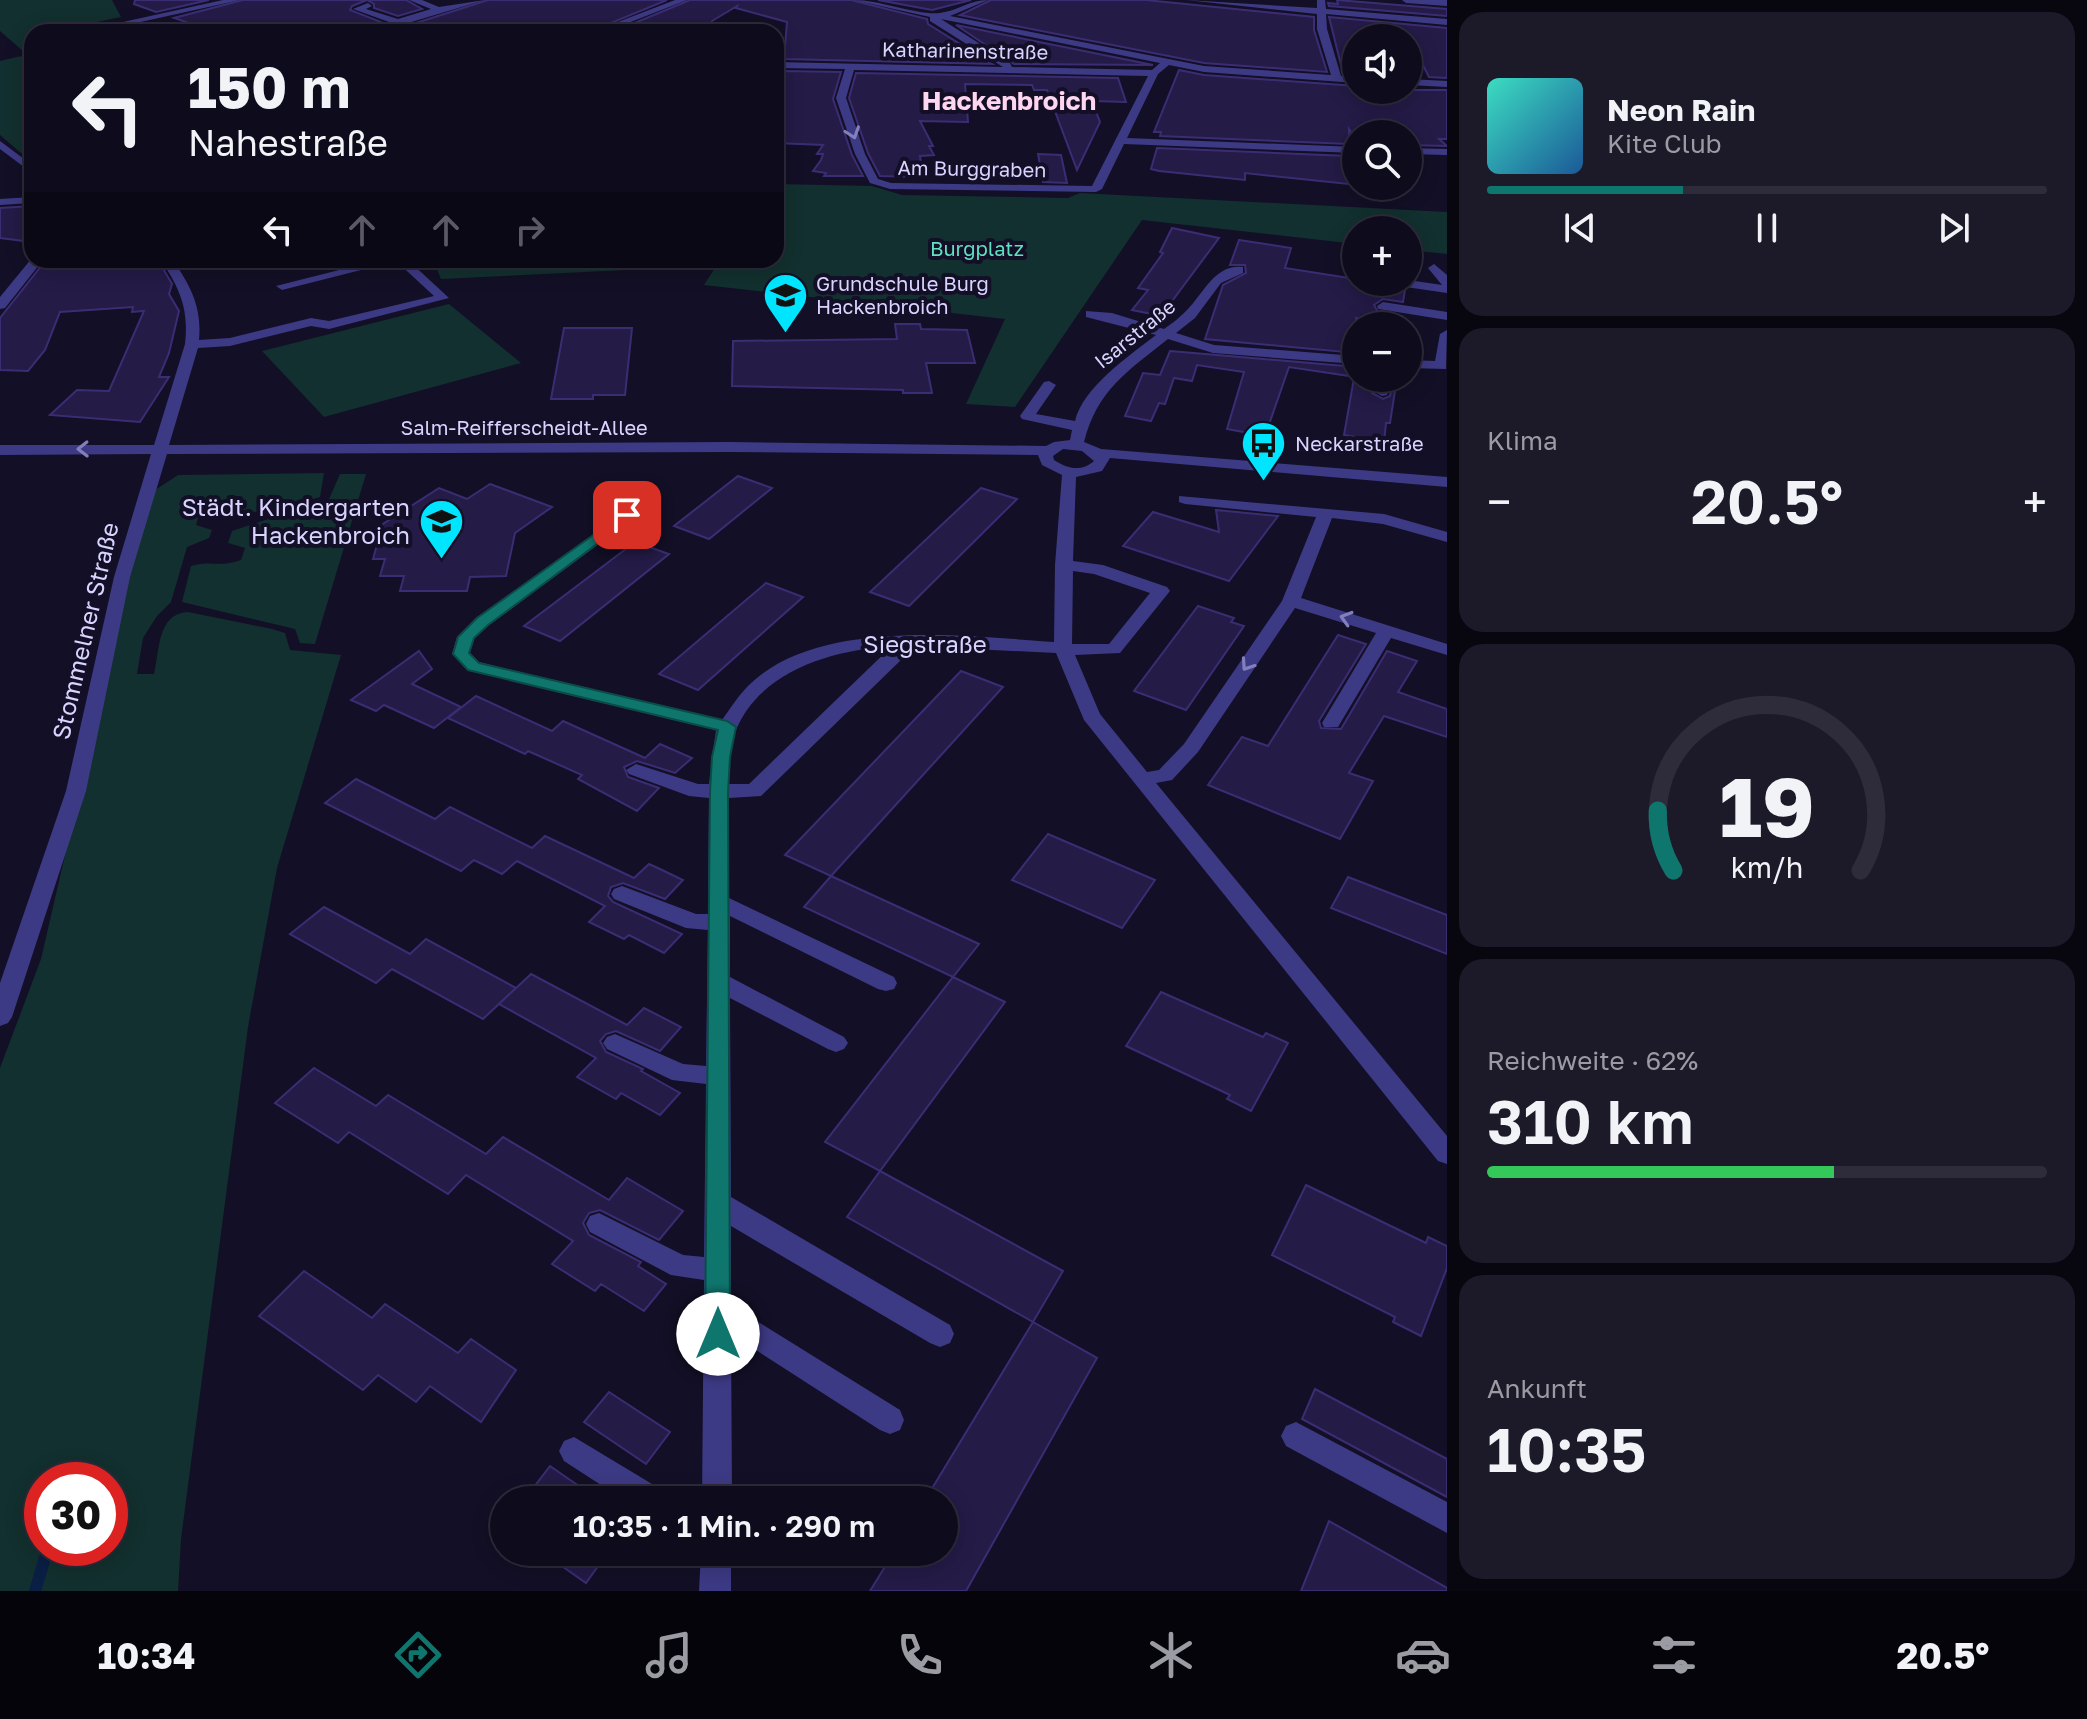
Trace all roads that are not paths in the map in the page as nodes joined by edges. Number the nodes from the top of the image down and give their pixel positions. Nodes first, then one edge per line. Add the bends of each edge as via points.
1 (236, 0) edge
2 (413, 0) edge
3 (481, 0) edge
4 (683, 0) edge
5 (858, 0) edge
6 (984, 0) edge
7 (1190, 0) edge
8 (1406, 0) edge
9 (1447, 3) edge
10 (368, 6) dead end
11 (1321, 6) edge
12 (436, 10) junction
13 (941, 16) junction
14 (127, 22) dead end
15 (1447, 22) edge
16 (400, 23) junction
17 (397, 24) edge
18 (618, 24) edge
19 (1167, 62) junction
20 (784, 65) edge
21 (850, 67) junction
22 (1008, 70) junction
23 (1154, 73) junction
24 (1337, 79) junction
25 (1342, 79) edge
26 (1422, 83) edge
27 (1447, 84) edge
28 (1120, 141) junction
29 (0, 144) edge
30 (1342, 149) edge
31 (1422, 151) edge
32 (1447, 152) edge
33 (24, 164) edge
34 (24, 200) edge
35 (0, 202) edge
36 (30, 268) edge
37 (173, 268) edge
38 (358, 268) edge
39 (410, 268) edge
40 (1434, 268) dead end
41 (1239, 270) dead end
42 (1447, 282) edge
43 (1422, 285) edge
44 (282, 286) dead end
45 (1447, 289) edge
46 (0, 305) edge
47 (1383, 306) dead end
48 (1091, 314) dead end
49 (1447, 316) edge
50 (1447, 334) edge
51 (1165, 335) junction
52 (192, 344) junction
53 (1342, 359) edge
54 (1422, 365) edge
55 (1049, 385) dead end
56 (1080, 427) junction
57 (1076, 445) junction
58 (0, 450) edge
59 (158, 454) junction
60 (1048, 456) junction
61 (1099, 459) junction
62 (0, 463) edge
63 (1070, 472) junction
64 (1447, 482) edge
65 (1447, 490) edge
66 (1185, 499) dead end
67 (640, 506) dead end
68 (1326, 513) junction
69 (1447, 537) edge
70 (1063, 565) junction
71 (1291, 601) junction
72 (1386, 631) junction
73 (904, 640) junction
74 (1063, 649) junction
75 (1447, 650) edge
76 (1331, 723) dead end
77 (727, 727) junction
78 (636, 770) dead end
79 (1141, 780) junction
80 (719, 792) junction
81 (622, 894) dead end
82 (719, 912) junction
83 (719, 982) junction
84 (886, 983) dead end
85 (0, 1017) edge
86 (615, 1043) dead end
87 (836, 1043) dead end
88 (719, 1076) junction
89 (1447, 1154) edge
90 (718, 1202) junction
91 (599, 1224) dead end
92 (718, 1269) junction
93 (718, 1311) junction
94 (940, 1334) dead end
95 (890, 1420) dead end
96 (1296, 1436) dead end
97 (574, 1451) dead end
98 (629, 1486) edge
99 (717, 1486) edge
100 (1447, 1518) edge
101 (716, 1566) edge
102 (715, 1591) edge

1 - 14 street
2 - 12 street
3 - 12 street
4 - 18 street
5 - 13 street
6 - 13 street
7 - 11 street
8 - 9 street
10 - 16 street via 357,9
11 - 15 street
11 - 24 street
12 - 16 street
13 - 19 street
13 - 22 street via 933,19
16 - 17 street
19 - 23 street
19 - 24 street
20 - 21 street, Katharinenstraße
21 - 22 street, Katharinenstraße
21 -> 28 street, Am Burggraben via 841,98 874,181 890,186 1096,189
22 - 23 street, Katharinenstraße
23 - 28 street
24 - 25 street
26 - 27 street
28 - 30 street
29 - 33 street
31 - 32 street
34 - 35 street
36 - 46 street
37 - 52 street, Stommelner Straße via 192,297
38 - 44 street
39 - 52 street via 443,298 329,325 311,322 230,342
40 - 42 street
41 - 51 street, Isarstraße via 1217,280 1190,315
43 - 45 street
47 - 49 street
48 - 51 street
50 - 54 street via 1441,366
51 - 53 street via 1213,349
51 - 56 street, Isarstraße via 1097,392
52 - 59 street, Stommelner Straße
55 - 56 street via 1027,416
56 - 57 street, Isarstraße
57 - 60 street via 1059,445
57 - 61 street
59 -> 58 street, Salm-Reifferscheidt-Allee
59 - 60 street, Salm-Reifferscheidt-Allee
59 - 62 street, Salm-Reifferscheidt-Allee
59 - 85 street, Stommelner Straße via 122,577 76,791
60 - 63 street
61 - 63 street via 1088,472
61 - 64 street
61 - 65 street
63 - 70 street
66 - 68 street
67 - 77 street via 482,622 466,637 461,654 473,666
68 - 69 street via 1384,519
68 - 71 street
70 - 74 street
70 - 74 street, Siegstraße via 1097,569 1161,591 1114,649
72 -> 71 street
71 -> 79 street via 1191,748 1165,775
72 - 75 street
72 - 76 street
73 - 74 street, Siegstraße
73 - 77 street, Siegstraße via 825,651 782,668 752,693
73 - 80 street via 895,656 754,791
74 - 79 street via 1091,716
77 - 80 street, Siegstraße
78 - 80 street via 696,791
79 - 89 street
80 - 82 street, Siegstraße
81 - 82 street via 694,922
82 - 83 street, Siegstraße
82 - 84 street
83 - 87 street
83 - 88 street, Siegstraße
86 - 88 street via 680,1073
88 - 90 street, Siegstraße
90 - 92 street, Siegstraße
90 - 94 street
91 - 92 street via 680,1267
92 - 93 street, Siegstraße
93 - 95 street
93 - 99 street, Siegstraße
96 - 100 street
97 - 98 street
101 - 102 street

